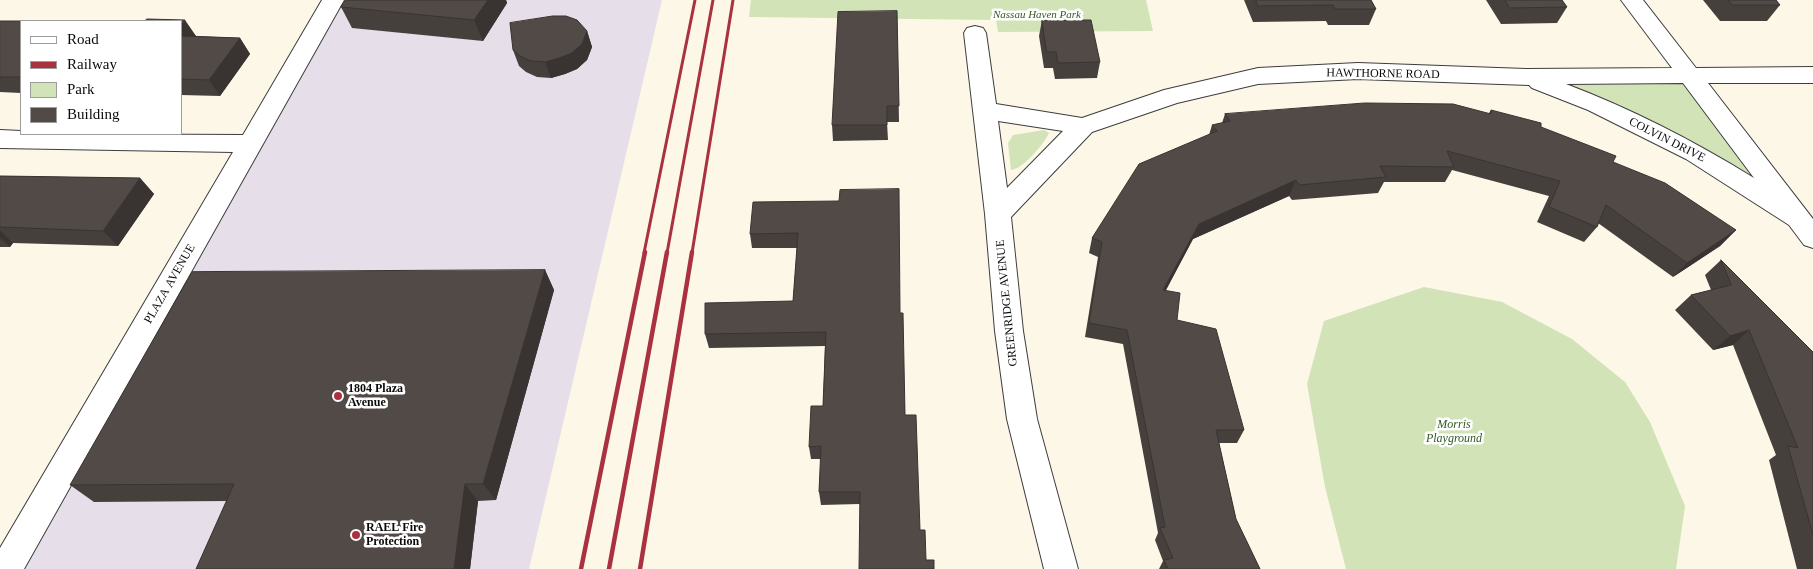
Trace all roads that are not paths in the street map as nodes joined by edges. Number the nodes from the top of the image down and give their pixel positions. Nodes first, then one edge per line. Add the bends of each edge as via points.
1 (333, 0) edge
2 (1632, 0) edge
3 (975, 33) dead end
4 (1813, 75) edge
5 (1689, 76) junction
6 (1526, 77) junction
7 (985, 110) junction
8 (1083, 126) junction
9 (0, 140) edge
10 (250, 144) junction
11 (998, 214) junction
12 (1806, 228) edge
13 (11, 540) edge
14 (6, 569) edge
15 (1061, 569) edge

1 - 10 street, PLAZA AVENUE
2 - 5 street, COLVIN DRIVE
3 - 7 street, GREENRIDGE AVENUE
4 - 5 street, HAWTHORNE ROAD
5 - 6 street, HAWTHORNE ROAD
5 - 12 street, COLVIN DRIVE
6 - 8 street, HAWTHORNE ROAD via 1358,71 1258,76 1172,96
6 - 12 street, COLVIN DRIVE via 1596,104 1694,153
7 - 8 street
7 - 11 street, GREENRIDGE AVENUE
8 - 11 street, HAWTHORNE ROAD
9 - 10 street
10 - 13 street, PLAZA AVENUE
11 - 15 street, GREENRIDGE AVENUE via 1009,331 1022,419
13 - 14 street, PLAZA AVENUE

